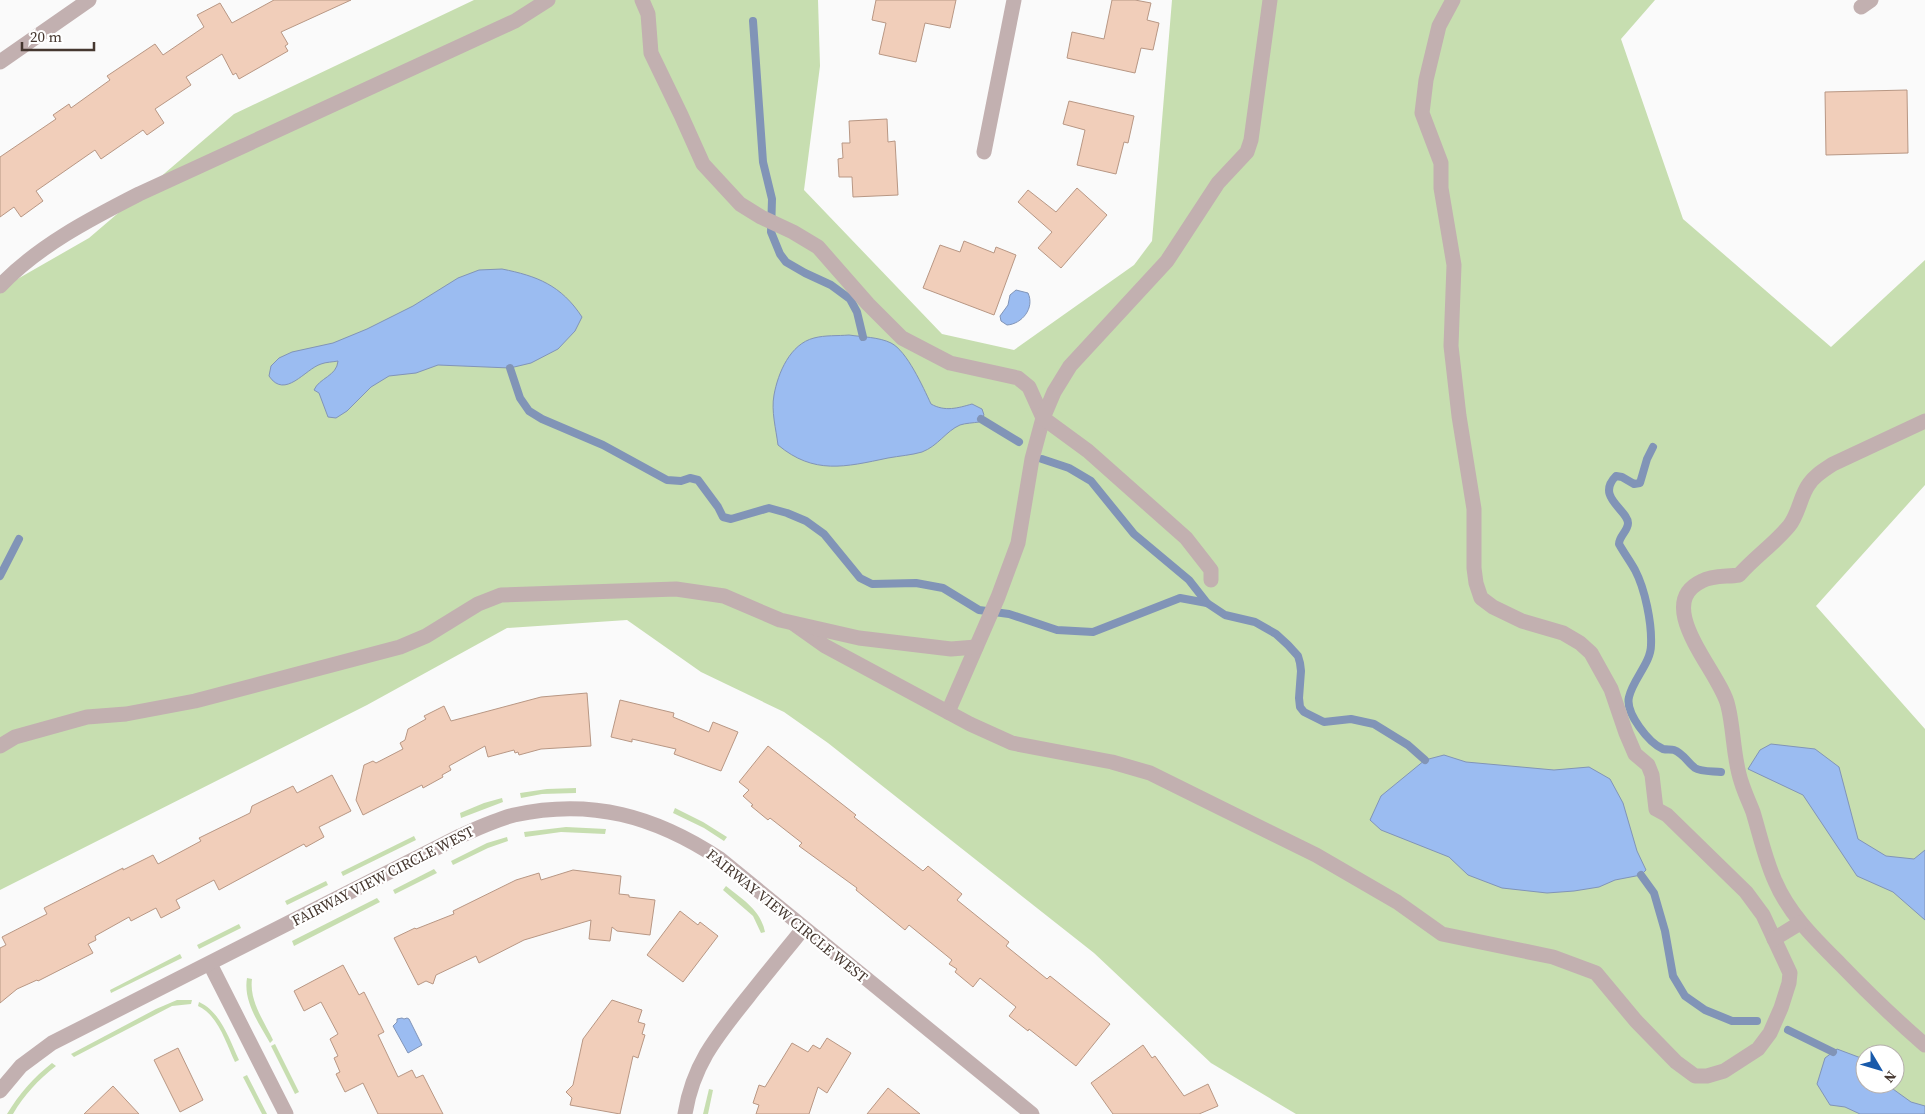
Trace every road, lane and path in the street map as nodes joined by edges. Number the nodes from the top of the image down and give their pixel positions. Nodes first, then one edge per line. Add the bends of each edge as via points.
1 (89, 0) edge
2 (548, 0) edge
3 (642, 0) edge
4 (1014, 0) edge
5 (1270, 0) edge
6 (1453, 0) edge
7 (1460, 0) edge
8 (1439, 26) junction
9 (0, 62) edge
10 (984, 152) dead end
11 (0, 286) edge
12 (1044, 418) junction
13 (1925, 421) edge
14 (1211, 580) dead end
15 (794, 624) junction
16 (976, 647) junction
17 (948, 712) junction
18 (0, 746) edge
19 (1800, 923) junction
20 (803, 928) junction
21 (1774, 938) junction
22 (210, 964) junction
23 (1925, 1045) edge
24 (0, 1091) edge
25 (286, 1114) edge
26 (685, 1114) edge
27 (1032, 1114) edge

1 - 9 street
2 - 11 street via 515,20 96,216 51,245
3 - 12 street via 648,14 651,53 702,164 740,204 818,247 902,338 950,363 1018,378 1029,387
4 - 10 street
5 - 12 street via 1247,152 1218,183 1167,261 1070,366 1054,392
6 - 8 street
7 - 8 street
8 - 21 street via 1422,113 1441,163 1441,188 1454,265 1451,346 1474,509 1474,568 1481,598 1522,621 1563,633 1591,653 1611,689 1636,754 1648,765 1656,809 1746,892
12 - 14 street via 1096,456 1186,538 1211,570
12 - 16 street via 1032,459 1018,544
13 - 19 street via 1819,473 1808,485 1791,524 1739,575 1700,581 1685,599 1685,623 1722,688 1728,706 1740,780 1775,882
15 - 16 street via 859,638 950,649
15 - 17 street via 826,646
15 - 18 street via 737,600 676,589 501,595 478,604 426,636 400,647 195,701 126,714 87,717 22,735
16 - 17 street
17 - 21 street via 1012,743 1112,762 1150,773 1316,855 1397,902 1442,934 1553,957 1596,973 1636,1021 1676,1062 1695,1076 1724,1071 1758,1049 1770,1033 1781,1008 1790,973
19 - 21 street
19 - 23 street
20 - 22 street, FAIRWAY VIEW CIRCLE WEST via 720,859 687,838 630,815 550,810 515,815 476,829
20 - 26 street via 713,1041 693,1080
20 - 27 street, FAIRWAY VIEW CIRCLE WEST
22 - 24 street, FAIRWAY VIEW CIRCLE WEST via 52,1043 21,1066
22 - 25 street

